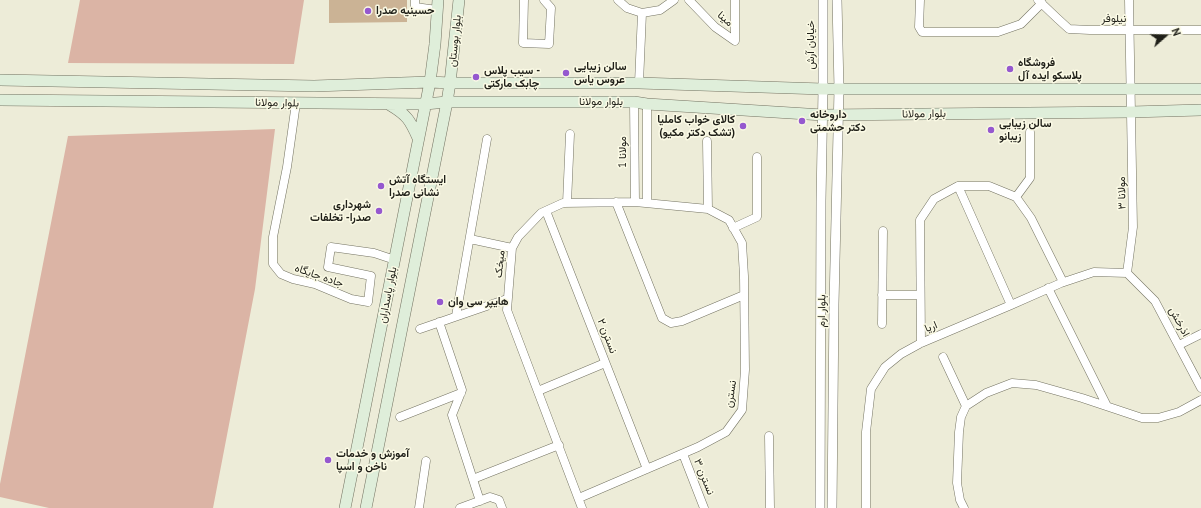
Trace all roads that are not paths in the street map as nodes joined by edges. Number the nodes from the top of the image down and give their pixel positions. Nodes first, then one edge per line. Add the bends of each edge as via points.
1 (415, 0) edge
2 (459, 0) edge
3 (524, 0) edge
4 (544, 0) edge
5 (618, 0) edge
6 (674, 0) edge
7 (689, 0) edge
8 (735, 0) edge
9 (823, 0) edge
10 (837, 0) edge
11 (920, 0) edge
12 (1129, 0) edge
13 (1040, 2) edge
14 (437, 5) edge
15 (642, 13) junction
16 (1129, 30) junction
17 (1201, 30) edge
18 (0, 80) edge
19 (430, 82) junction
20 (450, 83) junction
21 (639, 83) junction
22 (823, 89) junction
23 (839, 89) junction
24 (1131, 89) junction
25 (1201, 89) edge
26 (0, 100) edge
27 (447, 102) junction
28 (634, 102) junction
29 (296, 103) junction
30 (387, 104) junction
31 (425, 104) junction
32 (647, 104) junction
33 (1201, 110) edge
34 (1131, 112) junction
35 (822, 115) junction
36 (838, 115) junction
37 (1030, 132) dead end
38 (570, 134) dead end
39 (418, 138) junction
40 (487, 139) dead end
41 (707, 141) dead end
42 (756, 157) dead end
43 (958, 186) junction
44 (1016, 197) junction
45 (616, 202) junction
46 (635, 202) junction
47 (568, 203) junction
48 (647, 203) junction
49 (708, 209) junction
50 (546, 211) junction
51 (731, 224) junction
52 (883, 231) dead end
53 (470, 239) junction
54 (512, 248) junction
55 (395, 260) junction
56 (1127, 273) junction
57 (1064, 282) junction
58 (1048, 288) junction
59 (744, 295) junction
60 (882, 295) junction
61 (920, 295) junction
62 (508, 299) junction
63 (1011, 305) junction
64 (456, 316) junction
65 (439, 322) junction
66 (882, 324) dead end
67 (420, 329) dead end
68 (1201, 334) edge
69 (921, 343) junction
70 (1179, 346) junction
71 (943, 357) dead end
72 (605, 363) junction
73 (1201, 388) edge
74 (538, 391) junction
75 (461, 393) junction
76 (1201, 400) edge
77 (966, 406) junction
78 (1107, 406) junction
79 (400, 417) dead end
80 (769, 436) dead end
81 (559, 446) junction
82 (683, 454) junction
83 (426, 462) dead end
84 (647, 469) junction
85 (473, 479) junction
86 (578, 498) junction
87 (480, 500) junction
88 (345, 508) edge
89 (366, 508) edge
90 (419, 508) edge
91 (460, 508) edge
92 (502, 508) edge
93 (582, 508) edge
94 (704, 508) edge
95 (770, 508) edge
96 (820, 508) edge
97 (832, 508) edge
98 (866, 508) edge
99 (964, 508) edge

1 - 14 street via 415,6
2 - 20 main road, بلوار بوستان
3 - 4 street via 523,43 549,44 551,8
5 - 15 street via 627,8
6 - 15 street via 660,10
7 - 8 street, مینا via 715,27 735,41
9 - 22 street, خیابان آرش
10 - 23 street
11 - 13 street via 919,27 922,32 998,32 1021,24
12 - 16 street, مولانا ۳
13 - 16 street, نیلوفر via 1069,29
14 - 19 main road, بلوار بوستان
15 - 21 street
16 - 17 street, نیلوفر
16 - 24 street, مولانا ۳
18 - 19 main road, بلوار مولانا via 314,86
19 - 20 main road, بلوار مولانا
19 - 31 main road, بلوار پاسداران
20 - 21 main road, بلوار مولانا
20 - 27 main road, بلوار پاسداران
21 - 22 main road, بلوار مولانا
22 - 23 main road, بلوار مولانا
22 - 35 street, خیابان آرش
23 - 24 main road, بلوار مولانا
23 - 36 street, بلوار ارم
24 - 25 main road, بلوار مولانا
24 - 34 street, مولانا ۳
26 - 29 main road, بلوار مولانا
27 - 28 main road, بلوار مولانا
27 - 31 main road, بلوار مولانا
27 - 89 main road, بلوار پاسداران
28 - 32 main road, بلوار مولانا
28 - 46 street, مولانا 1
29 - 30 main road, بلوار مولانا
29 - 55 street, جاده جایگاه via 287,167 272,237 273,264 281,274 315,284 351,299 368,302 371,276 328,267 331,247 374,253
30 - 31 main road, بلوار مولانا
30 - 39 main road via 402,112
31 - 39 main road, بلوار پاسداران
32 - 35 main road, بلوار مولانا
32 - 48 street
33 - 34 main road, بلوار مولانا
34 - 36 main road, بلوار مولانا
34 - 56 street, مولانا ۳ via 1133,227
35 - 36 main road, بلوار مولانا
35 - 96 street, بلوار ارم
36 - 97 street, بلوار ارم
37 - 44 street via 1030,178
38 - 47 street
39 - 55 main road, بلوار پاسداران
40 - 53 street
41 - 49 street
42 - 51 street via 757,216
43 - 44 street via 989,186
43 - 61 street via 934,199 920,220
43 - 63 street
44 - 57 street via 1031,218
45 - 46 street, میخک
45 - 47 street, میخک
45 - 59 street via 662,318 671,323 682,320
46 - 48 street, میخک
47 - 50 street, میخک
48 - 49 street, میخک
49 - 51 street, میخک
50 - 54 street, میخک via 518,237
50 - 72 street, نسترن ۲
51 - 59 street, نسترن via 742,243
52 - 60 street
53 - 54 street
53 - 64 street
54 - 62 street, میخک
55 - 88 main road, بلوار پاسداران
56 - 57 street, اریا via 1094,272
56 - 70 street, اذرخش via 1155,300
57 - 58 street, اریا
58 - 63 street, اریا
58 - 78 street
59 - 82 street, نسترن via 745,370 742,410 726,432
60 - 61 street
60 - 66 street
61 - 69 street
62 - 64 street
62 - 74 street, میخک via 507,310
63 - 69 street, اریا
64 - 65 street
65 - 67 street
65 - 75 street
68 - 70 street
69 - 98 street, اریا via 885,367 871,389 866,432
70 - 73 street, اذرخش
71 - 77 street
72 - 74 street
72 - 84 street, نسترن ۲
74 - 81 street, میخک
75 - 79 street
75 - 85 street via 452,415
76 - 78 street via 1179,412 1158,418 1142,418
77 - 78 street via 986,393 1012,383 1036,385
77 - 99 street via 959,432 957,475 960,500
80 - 95 street
81 - 85 street
81 - 86 street, میخک
82 - 84 street, نسترن
82 - 94 street, نسترن ۳
83 - 90 street
84 - 86 street, نسترن
85 - 87 street
86 - 93 street, میخک
87 - 91 street
87 - 92 street via 490,497 499,500

